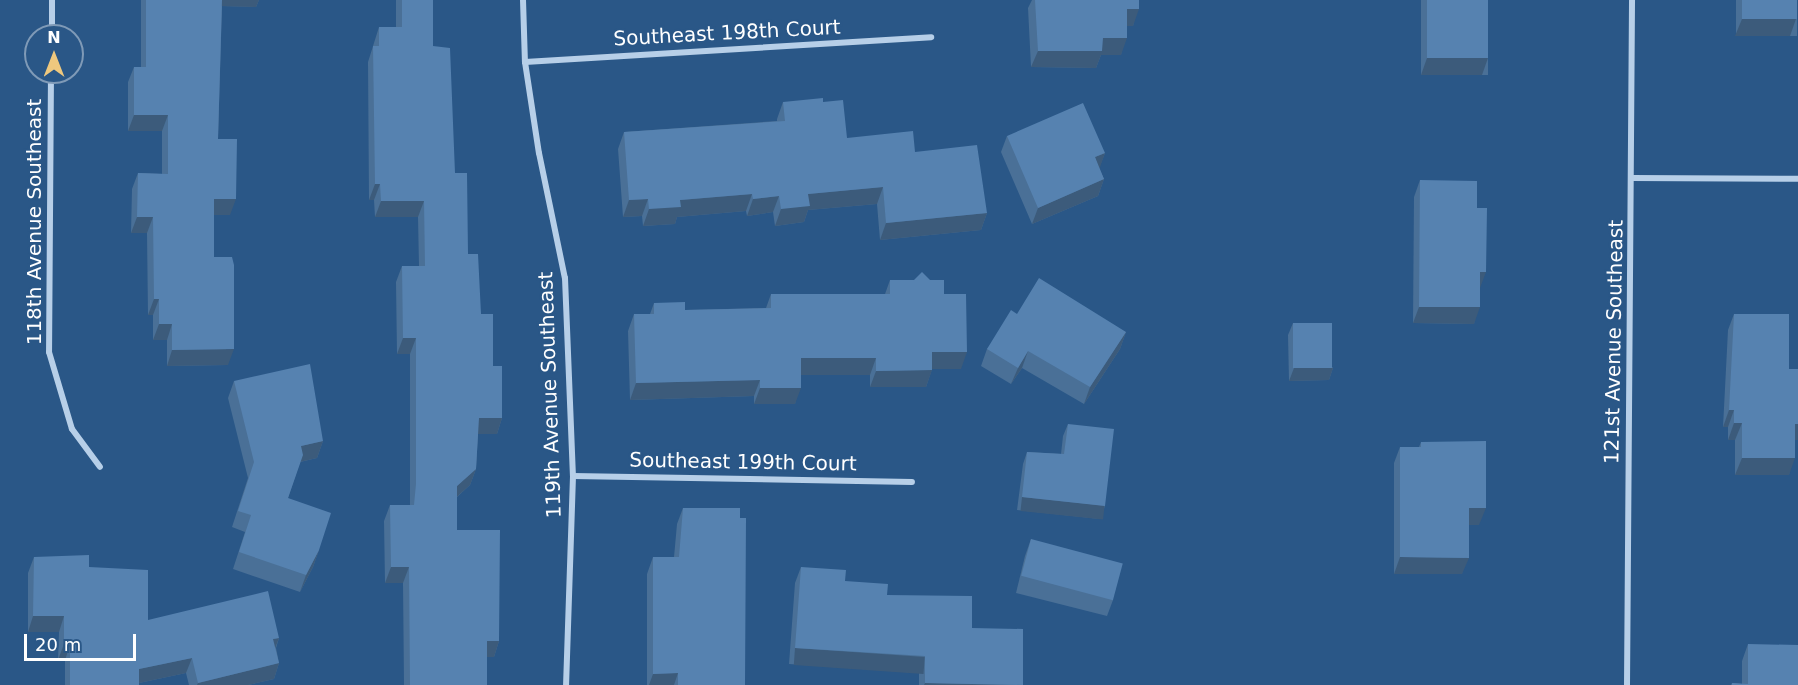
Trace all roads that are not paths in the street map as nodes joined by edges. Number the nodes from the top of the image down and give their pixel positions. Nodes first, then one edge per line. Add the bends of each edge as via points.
1 (52, 0) edge
2 (523, 0) edge
3 (1632, 0) edge
4 (51, 24) edge
5 (931, 37) dead end
6 (525, 62) junction
7 (51, 84) edge
8 (1632, 178) junction
9 (1798, 179) edge
10 (100, 466) dead end
11 (573, 476) junction
12 (912, 482) dead end
13 (566, 685) edge
14 (1628, 685) edge

1 - 4 street
2 - 6 street, 119th Avenue Southeast
3 - 8 street, 121st Avenue Southeast
5 - 6 street, Southeast 198th Court
6 - 11 street, 119th Avenue Southeast via 565,278
7 - 10 street, 118th Avenue Southeast via 49,352 72,429
8 - 9 street
8 - 14 street, 121st Avenue Southeast
11 - 12 street, Southeast 199th Court
11 - 13 street, 119th Avenue Southeast

